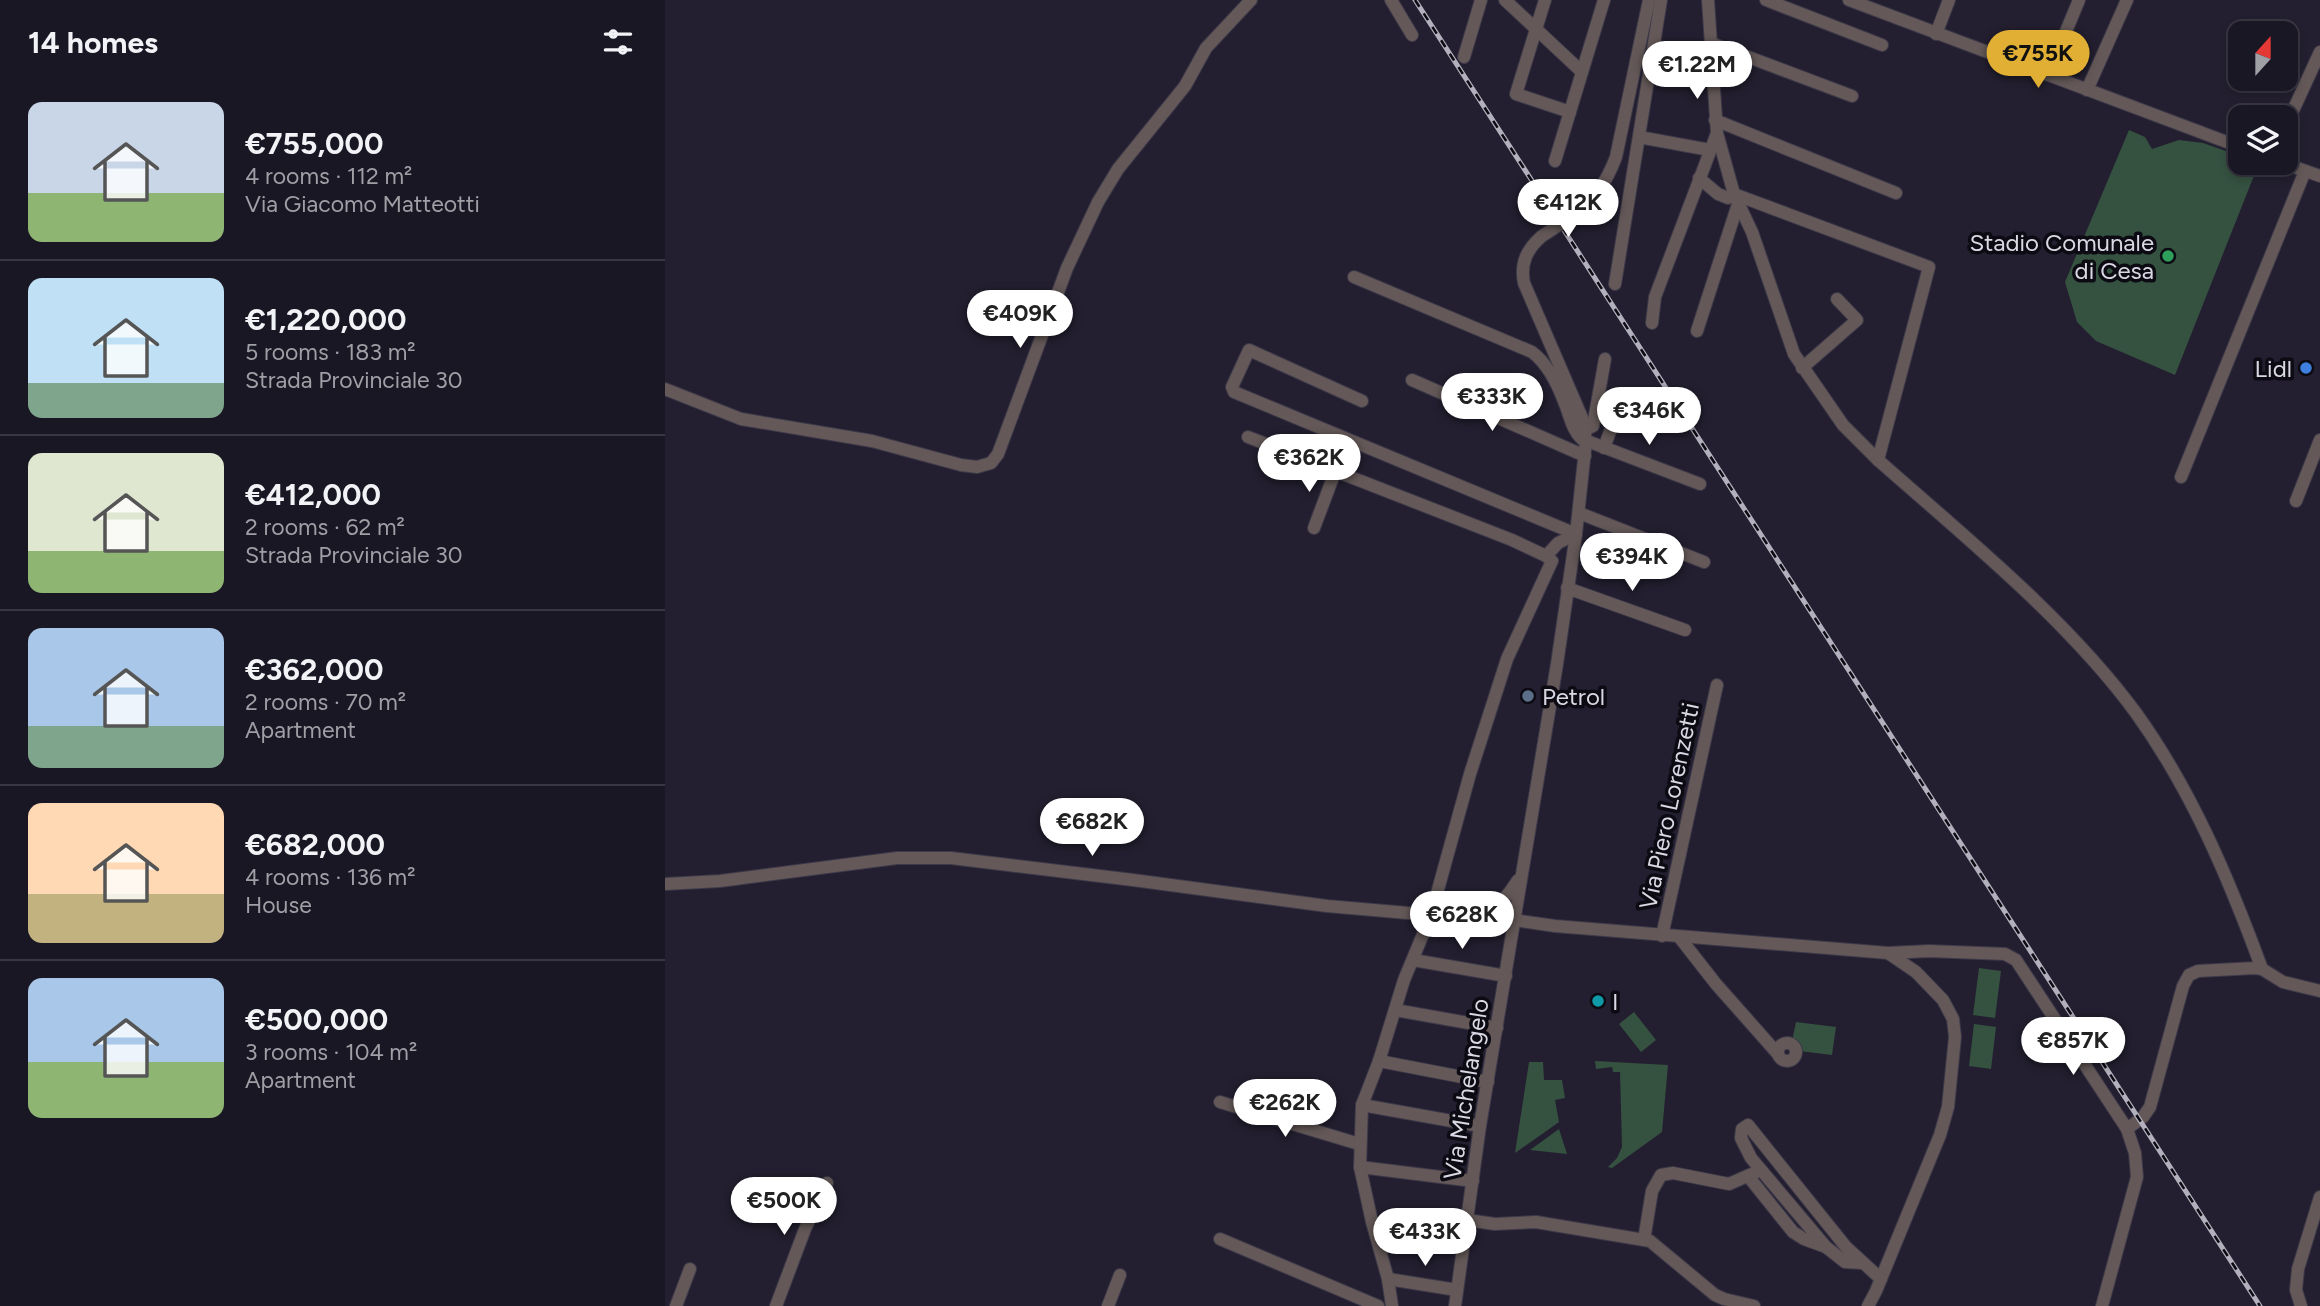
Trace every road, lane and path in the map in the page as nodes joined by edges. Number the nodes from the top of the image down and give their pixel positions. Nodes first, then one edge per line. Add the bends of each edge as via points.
1 (1251, 0) edge
2 (1391, 0) edge
3 (1481, 0) edge
4 (1505, 0) edge
5 (1545, 0) edge
6 (1604, 0) edge
7 (1649, 0) edge
8 (1661, 0) edge
9 (1708, 0) edge
10 (1766, 0) edge
11 (1849, 0) edge
12 (1949, 0) edge
13 (2079, 0) edge
14 (2127, 0) edge
15 (1872, 4) edge
16 (1536, 29) junction
17 (1937, 34) junction
18 (1412, 35) dead end
19 (1711, 43) junction
20 (1882, 45) dead end
21 (2320, 52) edge
22 (1464, 57) dead end
23 (1582, 72) junction
24 (2047, 75) junction
25 (2087, 90) junction
26 (1852, 96) dead end
27 (2296, 105) edge
28 (1570, 112) junction
29 (1716, 127) junction
30 (1639, 137) junction
31 (2228, 143) edge
32 (1710, 150) junction
33 (1555, 161) dead end
34 (2298, 168) edge
35 (2305, 171) junction
36 (2320, 176) edge
37 (1699, 178) junction
38 (1896, 193) dead end
39 (1736, 199) junction
40 (1354, 277) dead end
41 (1615, 284) dead end
42 (1837, 299) dead end
43 (1652, 323) dead end
44 (1697, 331) dead end
45 (1605, 359) dead end
46 (1802, 368) junction
47 (1412, 380) dead end
48 (665, 389) edge
49 (1362, 401) dead end
50 (1616, 415) dead end
51 (1586, 436) junction
52 (1248, 437) dead end
53 (2320, 440) edge
54 (1604, 447) junction
55 (1585, 456) junction
56 (1878, 460) junction
57 (1335, 472) junction
58 (2181, 477) dead end
59 (1700, 484) dead end
60 (2296, 501) dead end
61 (1579, 513) junction
62 (1314, 528) dead end
63 (1576, 534) junction
64 (1546, 556) junction
65 (1704, 562) dead end
66 (1567, 588) junction
67 (1685, 630) dead end
68 (1717, 685) dead end
69 (1522, 874) junction
70 (665, 884) edge
71 (1431, 915) junction
72 (1479, 915) junction
73 (1515, 921) junction
74 (1662, 936) junction
75 (1680, 938) junction
76 (1888, 953) junction
77 (1413, 960) junction
78 (2262, 969) junction
79 (1506, 975) junction
80 (2320, 991) edge
81 (1395, 1010) junction
82 (1497, 1028) junction
83 (1778, 1054) dead end
84 (1379, 1061) junction
85 (1487, 1082) junction
86 (1220, 1102) dead end
87 (1362, 1105) junction
88 (1481, 1126) junction
89 (2127, 1129) junction
90 (1359, 1144) junction
91 (1360, 1167) junction
92 (1761, 1170) junction
93 (1748, 1176) junction
94 (1473, 1181) junction
95 (827, 1183) dead end
96 (2320, 1197) edge
97 (1467, 1220) junction
98 (1220, 1239) dead end
99 (1644, 1240) junction
100 (1826, 1247) junction
101 (1862, 1263) junction
102 (690, 1269) dead end
103 (1120, 1275) dead end
104 (1388, 1279) junction
105 (1881, 1279) junction
106 (1457, 1290) junction
107 (677, 1306) edge
108 (776, 1306) edge
109 (1108, 1306) edge
110 (1378, 1306) edge
111 (1392, 1306) edge
112 (1455, 1306) edge
113 (1754, 1306) edge
114 (1868, 1306) edge
115 (2102, 1306) edge
116 (2301, 1306) edge

1 - 48 street via 1206,48 1185,86 1118,169 1098,202 1071,257 991,463 961,465 872,441 741,419
2 - 18 street
3 - 22 street
4 - 16 street
5 - 16 street
6 - 23 street
7 - 51 street, bridge via 1616,157 1607,180 1576,214 1529,248 1522,273
8 - 30 street
9 - 19 street
10 - 20 street
11 - 15 street
12 - 17 street
13 - 24 street
14 - 25 street
15 - 17 street
16 - 23 street
16 - 28 street via 1516,94
17 - 24 street
19 - 26 street
19 - 29 street
21 - 27 street
23 - 28 street
24 - 25 street
25 - 31 street
28 - 33 street
29 - 32 street
29 - 38 street
29 - 39 street
30 - 32 street via 1672,147
30 - 41 street
32 - 37 street
34 - 35 street
35 - 36 street
35 - 58 street
37 - 39 street via 1718,194
37 - 43 street via 1655,297
39 - 44 street
39 - 46 street
39 - 56 street via 1929,267
40 - 51 street via 1532,352 1559,391 1575,431
42 - 46 street via 1857,320
45 - 51 street via 1593,426
46 - 56 street via 1843,425
47 - 55 street
49 - 63 street via 1249,350 1231,387
50 - 54 street
51 - 54 street
51 - 55 street, Via Michelangelo
52 - 57 street
53 - 60 street
54 - 59 street
55 - 61 street, Via Michelangelo
56 - 78 street via 2056,623 2135,711 2193,803
57 - 62 street
57 - 64 street
61 - 63 street, Via Michelangelo
61 - 65 street
63 - 64 street
63 - 66 street, Via Michelangelo
64 - 71 street via 1552,561 1507,659
66 - 67 street
66 - 69 street, Via Michelangelo
68 - 74 street, Via Piero Lorenzetti
69 - 72 street via 1506,899
69 - 73 street, Via Michelangelo
70 - 71 street via 897,858 951,858 1314,905
71 - 72 street
71 - 77 street
72 - 73 street
73 - 74 street
73 - 79 street, Via Michelangelo
74 - 75 street
75 - 76 street
75 - 83 street
76 - 89 street via 2005,954 2016,960
76 - 105 street via 1916,972 1943,1000 1953,1019 1955,1037 1948,1107 1940,1135 1919,1175
77 - 79 street
77 - 81 street
78 - 80 street via 2283,982
78 - 89 street via 2205,970 2189,975 2150,1107
79 - 82 street, Via Michelangelo
81 - 82 street
81 - 84 street
82 - 85 street, Via Michelangelo
84 - 85 street
84 - 87 street
85 - 88 street, Via Michelangelo
86 - 90 street
87 - 88 street
87 - 90 street
88 - 94 street, Via Michelangelo
89 - 115 street via 2137,1177
90 - 91 street
91 - 94 street
91 - 104 street
92 - 93 street
92 - 100 street
92 - 101 street via 1741,1138 1748,1125
93 - 99 street via 1729,1184 1673,1173 1661,1175 1652,1191
93 - 100 street via 1793,1232
94 - 97 street, Via Michelangelo
95 - 108 street via 804,1229
96 - 116 street via 2298,1269 2296,1290
97 - 99 street via 1536,1222
97 - 106 street, Via Michelangelo
98 - 110 street
99 - 113 street via 1715,1295
100 - 101 street via 1845,1262
101 - 105 street
102 - 107 street
103 - 109 street
104 - 106 street
104 - 111 street
105 - 114 street
106 - 112 street, Via Michelangelo

